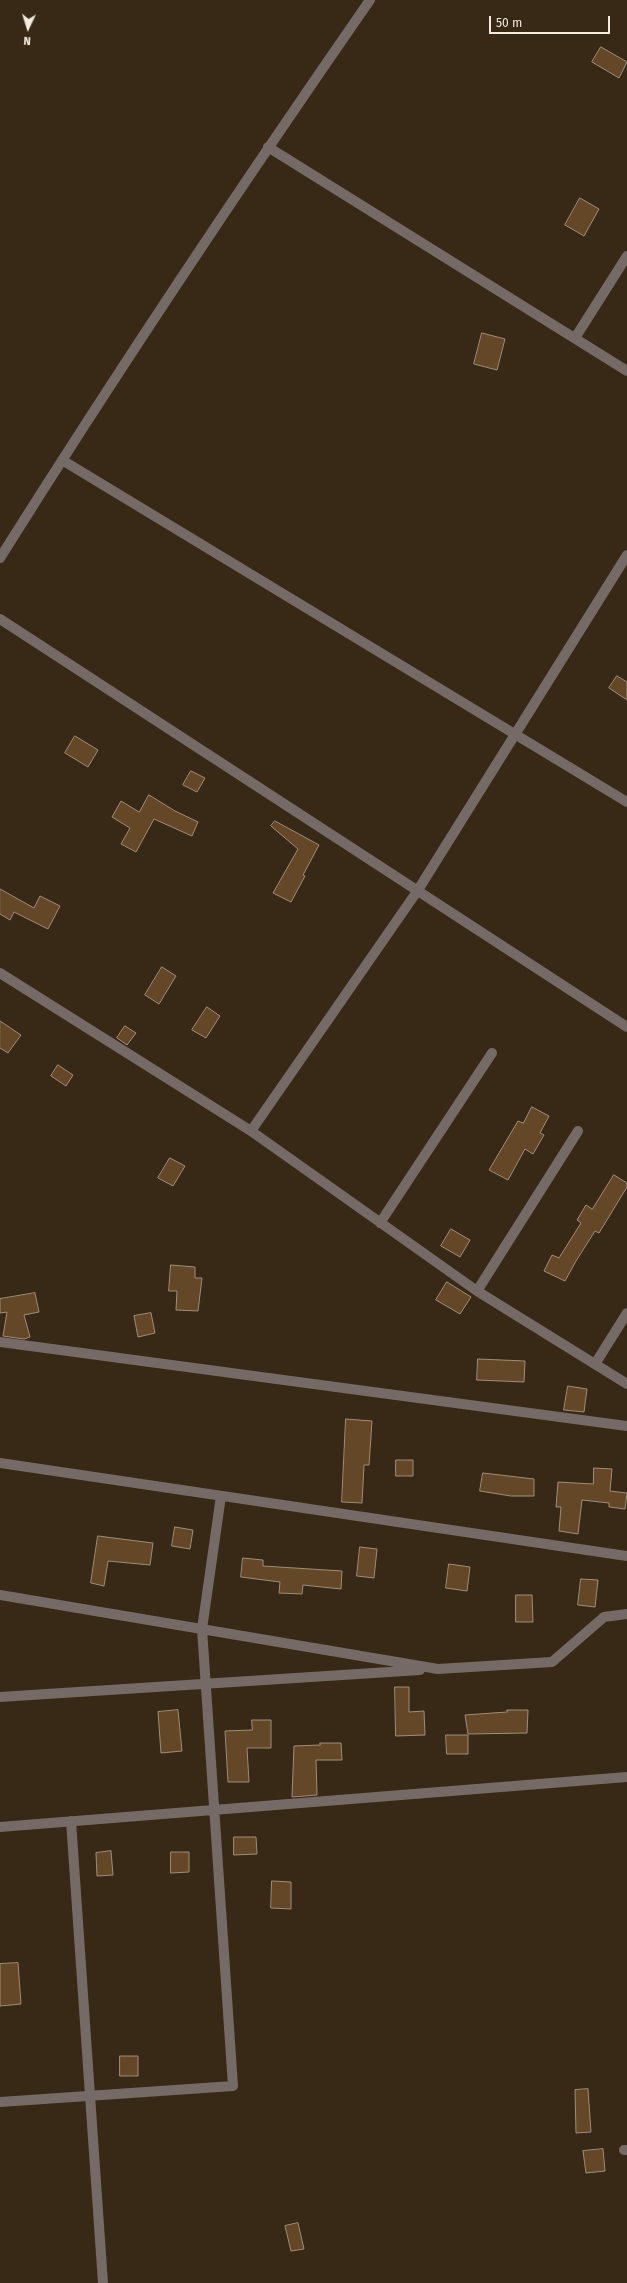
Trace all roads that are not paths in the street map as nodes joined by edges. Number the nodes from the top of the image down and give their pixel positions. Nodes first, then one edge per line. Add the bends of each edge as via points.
1 (370, 0) edge
2 (268, 147) junction
3 (627, 256) edge
4 (575, 338) junction
5 (627, 371) edge
6 (62, 460) junction
7 (627, 554) edge
8 (0, 558) edge
9 (0, 619) edge
10 (515, 733) junction
11 (627, 802) edge
12 (418, 890) junction
13 (0, 973) edge
14 (627, 1027) edge
15 (492, 1053) dead end
16 (251, 1131) junction
17 (578, 1131) dead end
18 (380, 1223) junction
19 (477, 1291) junction
20 (627, 1313) edge
21 (0, 1342) edge
22 (595, 1364) junction
23 (627, 1384) edge
24 (627, 1426) edge
25 (0, 1463) edge
26 (222, 1496) junction
27 (627, 1556) edge
28 (0, 1595) edge
29 (627, 1614) edge
30 (202, 1629) junction
31 (438, 1669) junction
32 (205, 1684) junction
33 (0, 1697) edge
34 (627, 1776) edge
35 (215, 1810) junction
36 (71, 1821) junction
37 (0, 1827) edge
38 (92, 2096) junction
39 (0, 2102) edge
40 (103, 2283) edge

1 - 2 street
2 - 4 street
2 - 6 street
3 - 4 street
4 - 5 street
6 - 8 street
6 - 10 street
7 - 10 street
9 - 12 street
10 - 11 street
10 - 12 street
12 - 14 street
12 - 16 street
13 - 16 street
15 - 18 street
16 - 18 street
17 - 19 street
18 - 19 street
19 - 22 street
20 - 22 street
21 - 24 street
22 - 23 street
25 - 26 street
26 - 27 street
26 - 30 street
28 - 30 street
29 - 31 street via 604,1617 552,1662
30 - 31 street
30 - 32 street
31 - 32 street
32 - 33 street
32 - 35 street
34 - 35 street
35 - 36 street
35 - 38 street via 233,2086
36 - 37 street
36 - 38 street
38 - 39 street
38 - 40 street

